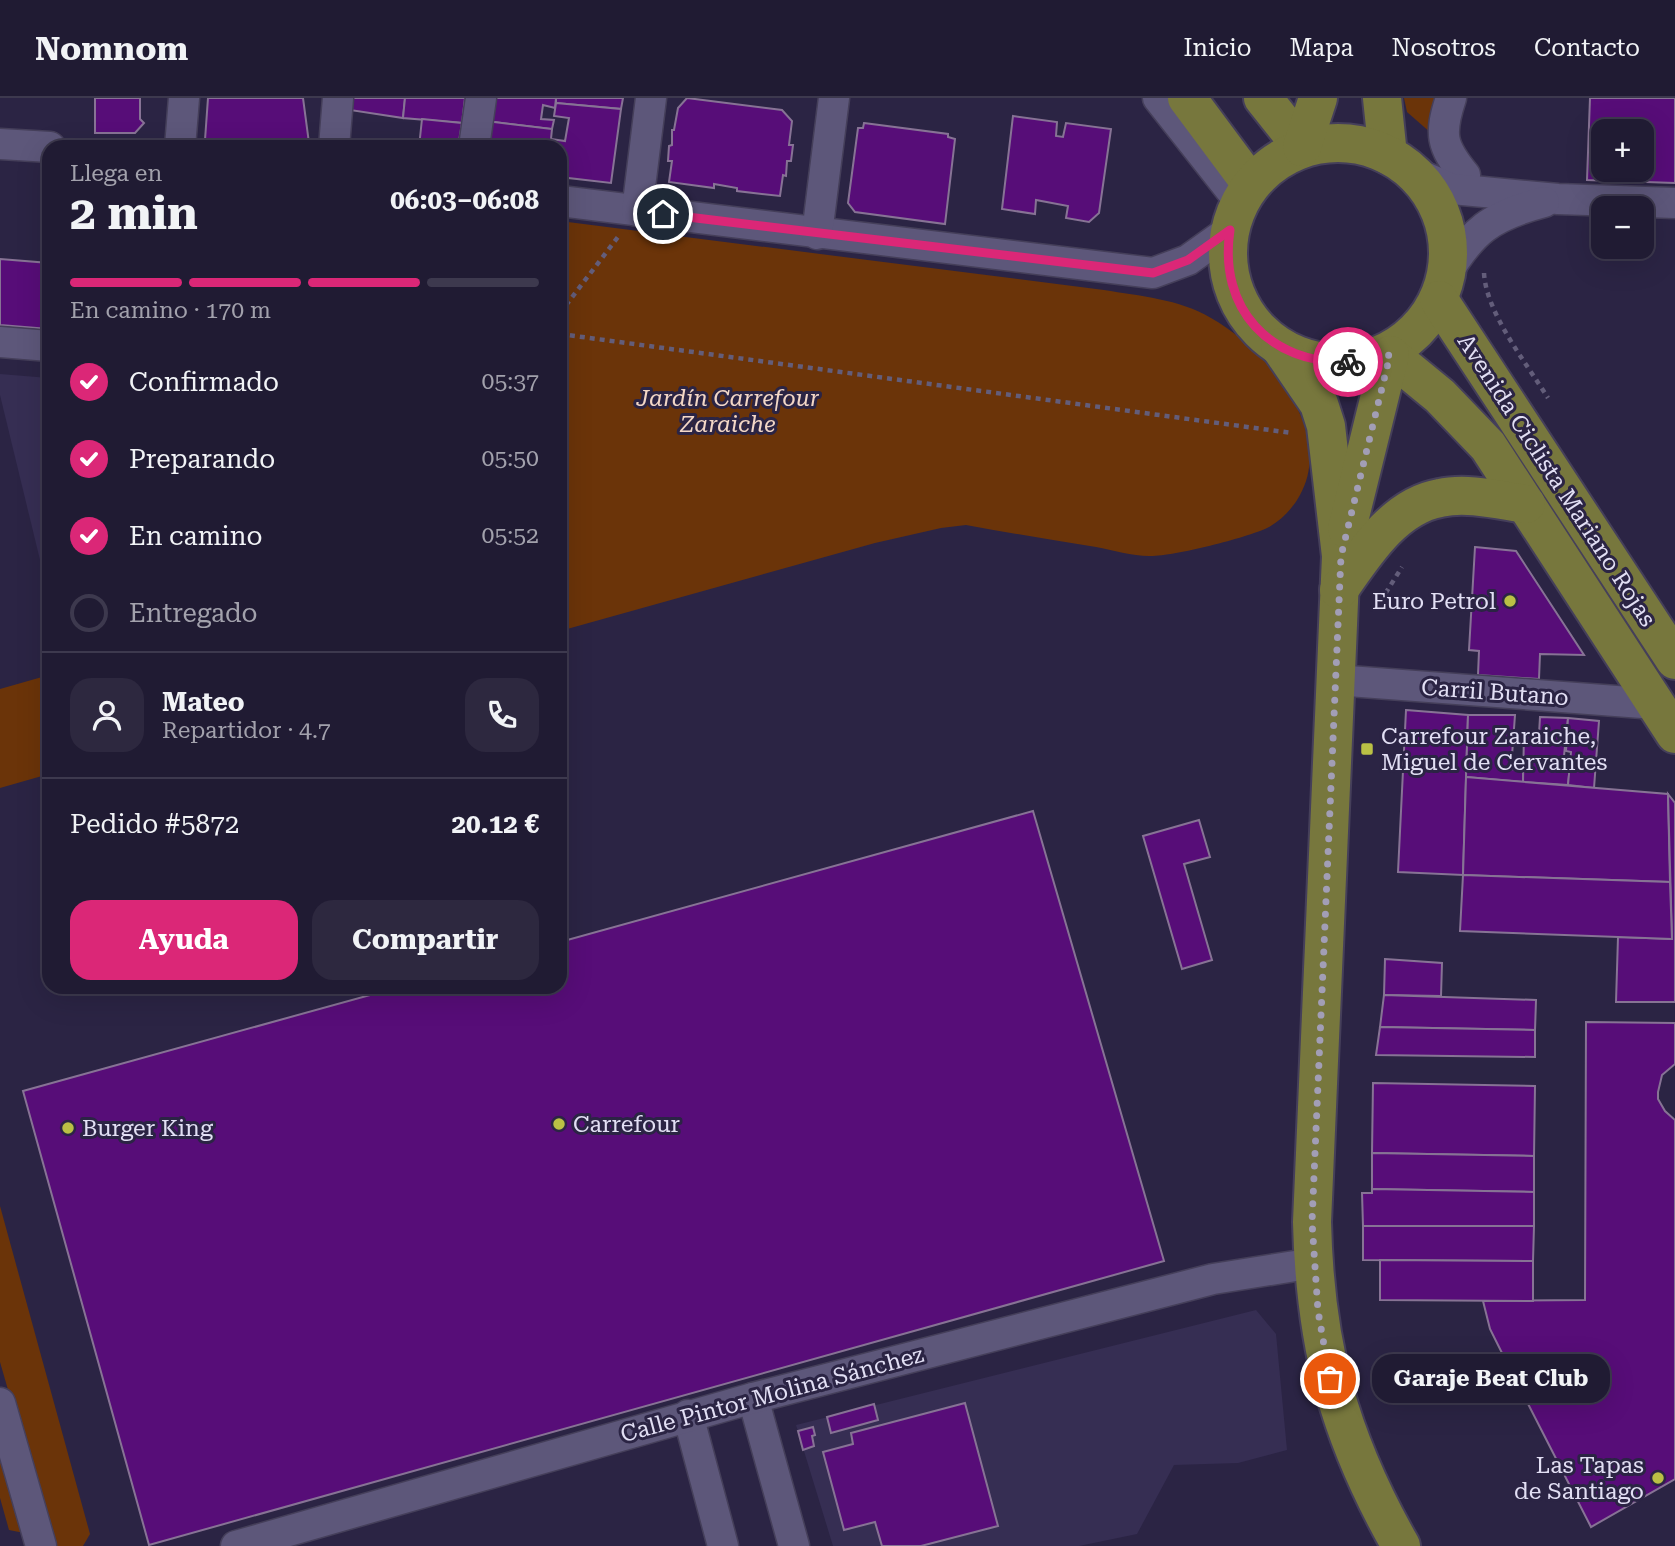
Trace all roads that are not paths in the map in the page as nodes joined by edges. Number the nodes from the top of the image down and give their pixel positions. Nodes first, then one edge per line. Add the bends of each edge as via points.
1 (184, 98) edge
2 (481, 98) edge
3 (651, 98) edge
4 (834, 98) edge
5 (1158, 98) edge
6 (1187, 98) edge
7 (1263, 98) edge
8 (1318, 98) edge
9 (1381, 98) edge
10 (1451, 98) edge
11 (181, 140) edge
12 (475, 140) edge
13 (0, 144) edge
14 (42, 147) edge
15 (1302, 147) junction
16 (1400, 164) junction
17 (1465, 175) dead end
18 (1558, 198) junction
19 (567, 202) edge
20 (1675, 203) edge
21 (1240, 206) junction
22 (637, 211) junction
23 (817, 234) junction
24 (1441, 289) junction
25 (0, 341) edge
26 (42, 345) edge
27 (1280, 347) junction
28 (1390, 355) junction
29 (1526, 504) junction
30 (1340, 573) junction
31 (1675, 660) edge
32 (1335, 680) junction
33 (1665, 719) edge
34 (1314, 1263) junction
35 (753, 1398) junction
36 (0, 1403) edge
37 (688, 1415) junction
38 (41, 1546) edge
39 (236, 1546) edge
40 (723, 1546) edge
41 (794, 1546) edge
42 (1401, 1546) edge

1 - 11 street
2 - 12 street
3 - 22 street
4 - 23 street
5 - 21 street
6 - 21 main road
7 - 15 main road
8 - 15 main road
9 - 16 main road
10 - 17 street via 1444,121 1445,147
13 - 14 street
15 - 16 main road via 1361,145
15 - 21 main road via 1272,164
16 - 18 street via 1452,188
16 - 24 main road via 1423,183 1448,233 1450,250
18 - 20 street
18 - 24 street via 1496,219 1467,242
19 - 22 street
21 - 23 street via 1188,260 1153,273
21 - 27 main road via 1228,264 1233,290 1245,313
22 - 23 street
24 - 28 main road via 1412,335
24 - 31 main road, Avenida Ciclista Mariano Rojas
25 - 26 street
27 - 28 main road via 1325,363
27 - 30 main road via 1319,404 1328,438
28 - 29 main road, Avenida Ciclista Mariano Rojas via 1440,396 1489,446
28 - 30 main road
29 - 30 main road via 1441,497 1415,506
29 - 33 main road, Avenida Ciclista Mariano Rojas
30 - 32 main road
32 - 33 street, Carril Butano
32 - 34 main road
34 - 35 street, Calle Pintor Molina Sánchez via 1213,1279
34 - 42 main road via 1322,1337 1338,1405 1361,1470
35 - 37 street, Calle Pintor Molina Sánchez
35 - 41 street
36 - 38 street
37 - 39 street, Calle Pintor Molina Sánchez
37 - 40 street

